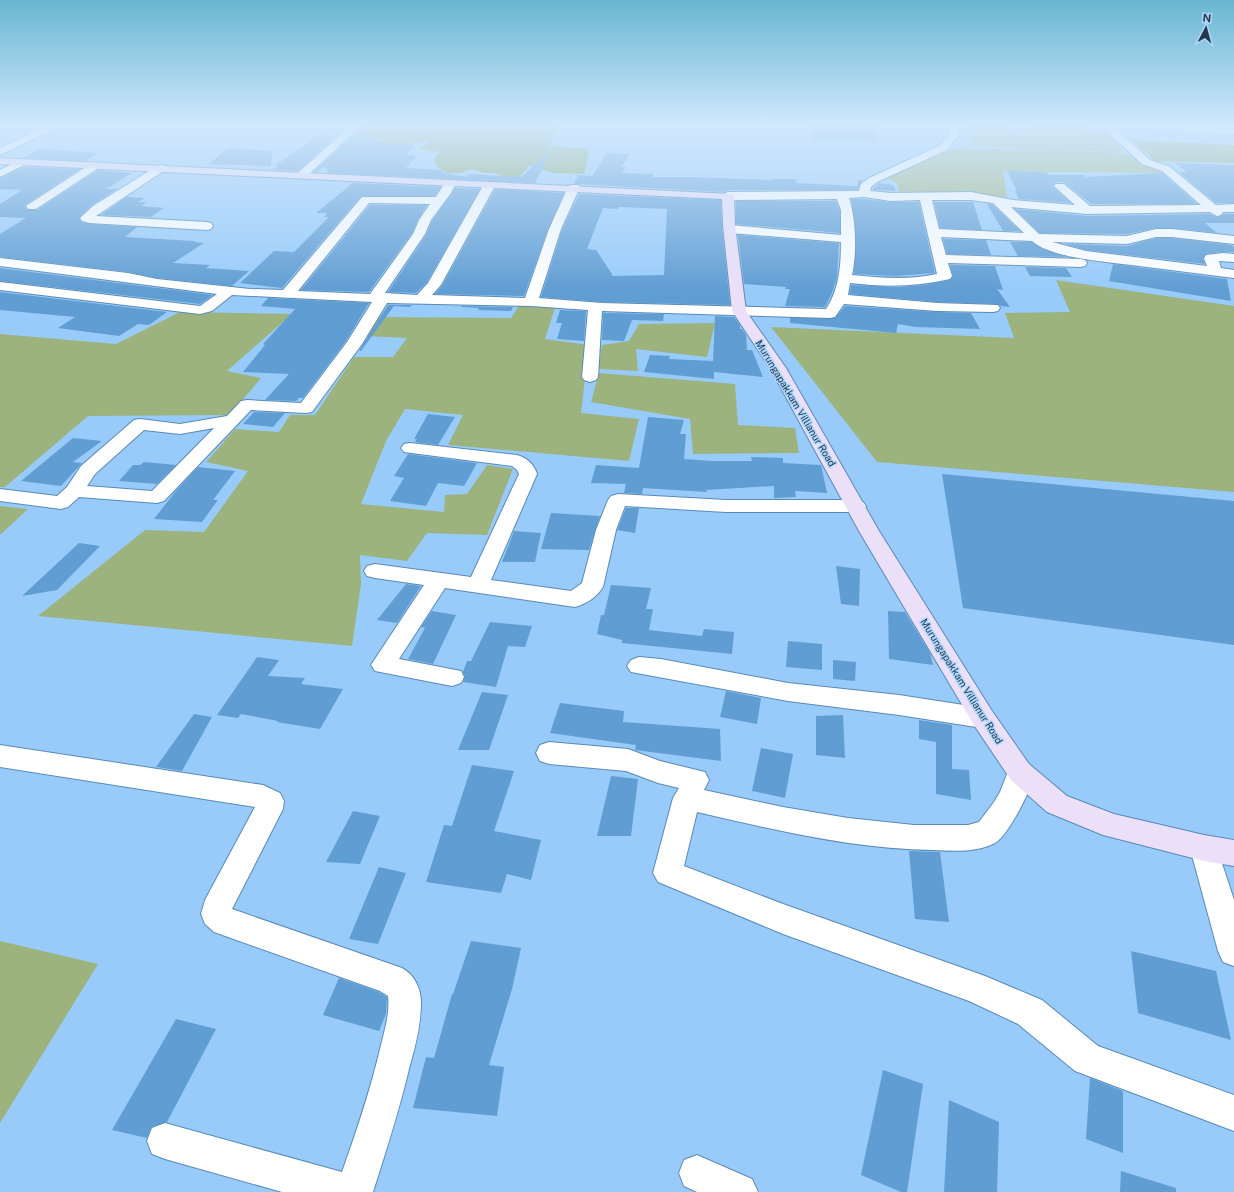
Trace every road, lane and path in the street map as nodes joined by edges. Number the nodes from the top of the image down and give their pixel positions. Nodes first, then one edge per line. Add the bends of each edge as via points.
1 (73, 180) edge
2 (143, 180) edge
3 (388, 180) edge
4 (874, 180) edge
5 (1179, 180) edge
6 (450, 183) junction
7 (490, 184) junction
8 (1060, 186) dead end
9 (574, 187) junction
10 (864, 194) junction
11 (842, 195) junction
12 (728, 196) junction
13 (924, 196) junction
14 (997, 200) junction
15 (439, 201) junction
16 (32, 206) dead end
17 (1213, 208) junction
18 (1234, 208) edge
19 (1087, 210) junction
20 (1222, 218) dead end
21 (207, 226) dead end
22 (730, 229) junction
23 (933, 233) junction
24 (1233, 234) edge
25 (981, 236) junction
26 (1037, 238) junction
27 (848, 239) junction
28 (1234, 258) edge
29 (941, 259) junction
30 (990, 261) junction
31 (0, 262) edge
32 (1100, 263) junction
33 (1214, 270) junction
34 (1234, 274) edge
35 (845, 278) junction
36 (0, 286) edge
37 (229, 290) junction
38 (288, 294) junction
39 (379, 297) junction
40 (421, 299) junction
41 (840, 299) junction
42 (531, 302) junction
43 (595, 307) junction
44 (993, 308) dead end
45 (740, 311) junction
46 (590, 377) dead end
47 (232, 420) junction
48 (410, 448) dead end
49 (74, 491) junction
50 (0, 495) edge
51 (856, 506) junction
52 (375, 571) dead end
53 (439, 580) junction
54 (478, 586) junction
55 (639, 666) dead end
56 (452, 677) dead end
57 (983, 718) junction
58 (550, 753) dead end
59 (0, 756) edge
60 (1020, 772) junction
61 (687, 798) junction
62 (1204, 848) junction
63 (1234, 853) edge
64 (1234, 951) edge
65 (1234, 1113) edge
66 (165, 1141) dead end
67 (697, 1173) dead end
68 (348, 1192) edge
69 (354, 1192) edge
70 (739, 1192) edge

1 - 16 street
2 - 21 street via 86,218
3 - 6 main road
4 - 10 street via 865,186
5 - 17 street
6 - 7 main road
6 - 15 street
7 - 9 main road
7 - 40 street via 434,285
8 - 19 street
9 - 12 main road
9 - 42 street via 550,238
10 - 11 street
10 - 13 street via 891,197
11 - 12 street
11 - 27 street via 847,210
12 - 22 main road, Murungapakkam Villianur Road
13 - 14 street via 971,196
13 - 23 street via 928,203
14 - 19 street via 1020,205
14 - 26 street
15 - 38 street via 366,199
15 - 39 street
17 - 18 street
17 - 19 street
17 - 20 street
22 - 27 street
22 - 45 main road, Murungapakkam Villianur Road
23 - 25 street
23 - 29 street
24 - 26 street via 1156,233 1126,240
25 - 26 street
25 - 30 street
26 - 32 street via 1059,249
27 - 35 street
28 - 33 street via 1211,258
29 - 30 street
29 - 35 street via 945,276 929,280 900,282
30 - 32 street
31 - 37 street
32 - 33 street
33 - 34 street
35 - 41 street
36 - 37 street via 200,310 207,308
37 - 38 street
38 - 39 street
39 - 40 street
39 - 47 street via 354,344 306,408 247,405
40 - 42 street
41 - 44 street via 937,307
41 - 45 street via 830,314
42 - 43 street
43 - 45 street
43 - 46 street
45 - 51 main road, Murungapakkam Villianur Road via 778,368
47 - 49 street via 180,429 140,424 88,470
47 - 49 street via 157,498
48 - 54 street via 517,461 526,468 528,474
49 - 50 street via 61,503
51 - 54 street via 726,506 618,500 606,530 592,587 575,599
51 - 57 main road, Murungapakkam Villianur Road
52 - 53 street
53 - 54 street
53 - 56 street via 383,665
55 - 57 street via 788,692
57 - 60 main road, Murungapakkam Villianur Road
58 - 61 street via 628,760 658,772 696,780
59 - 69 street via 263,797 270,801 269,809 216,914 225,922 382,976 403,989 406,1005 404,1021 379,1119
60 - 61 street via 1016,790 1002,815 988,832 973,838 870,834
60 - 62 main road, Murungapakkam Villianur Road via 1058,804 1113,826
61 - 65 street via 668,873 783,919 974,987 1030,1012 1087,1059
62 - 63 main road, Murungapakkam Villianur Road
62 - 64 street
66 - 68 street
67 - 70 street

